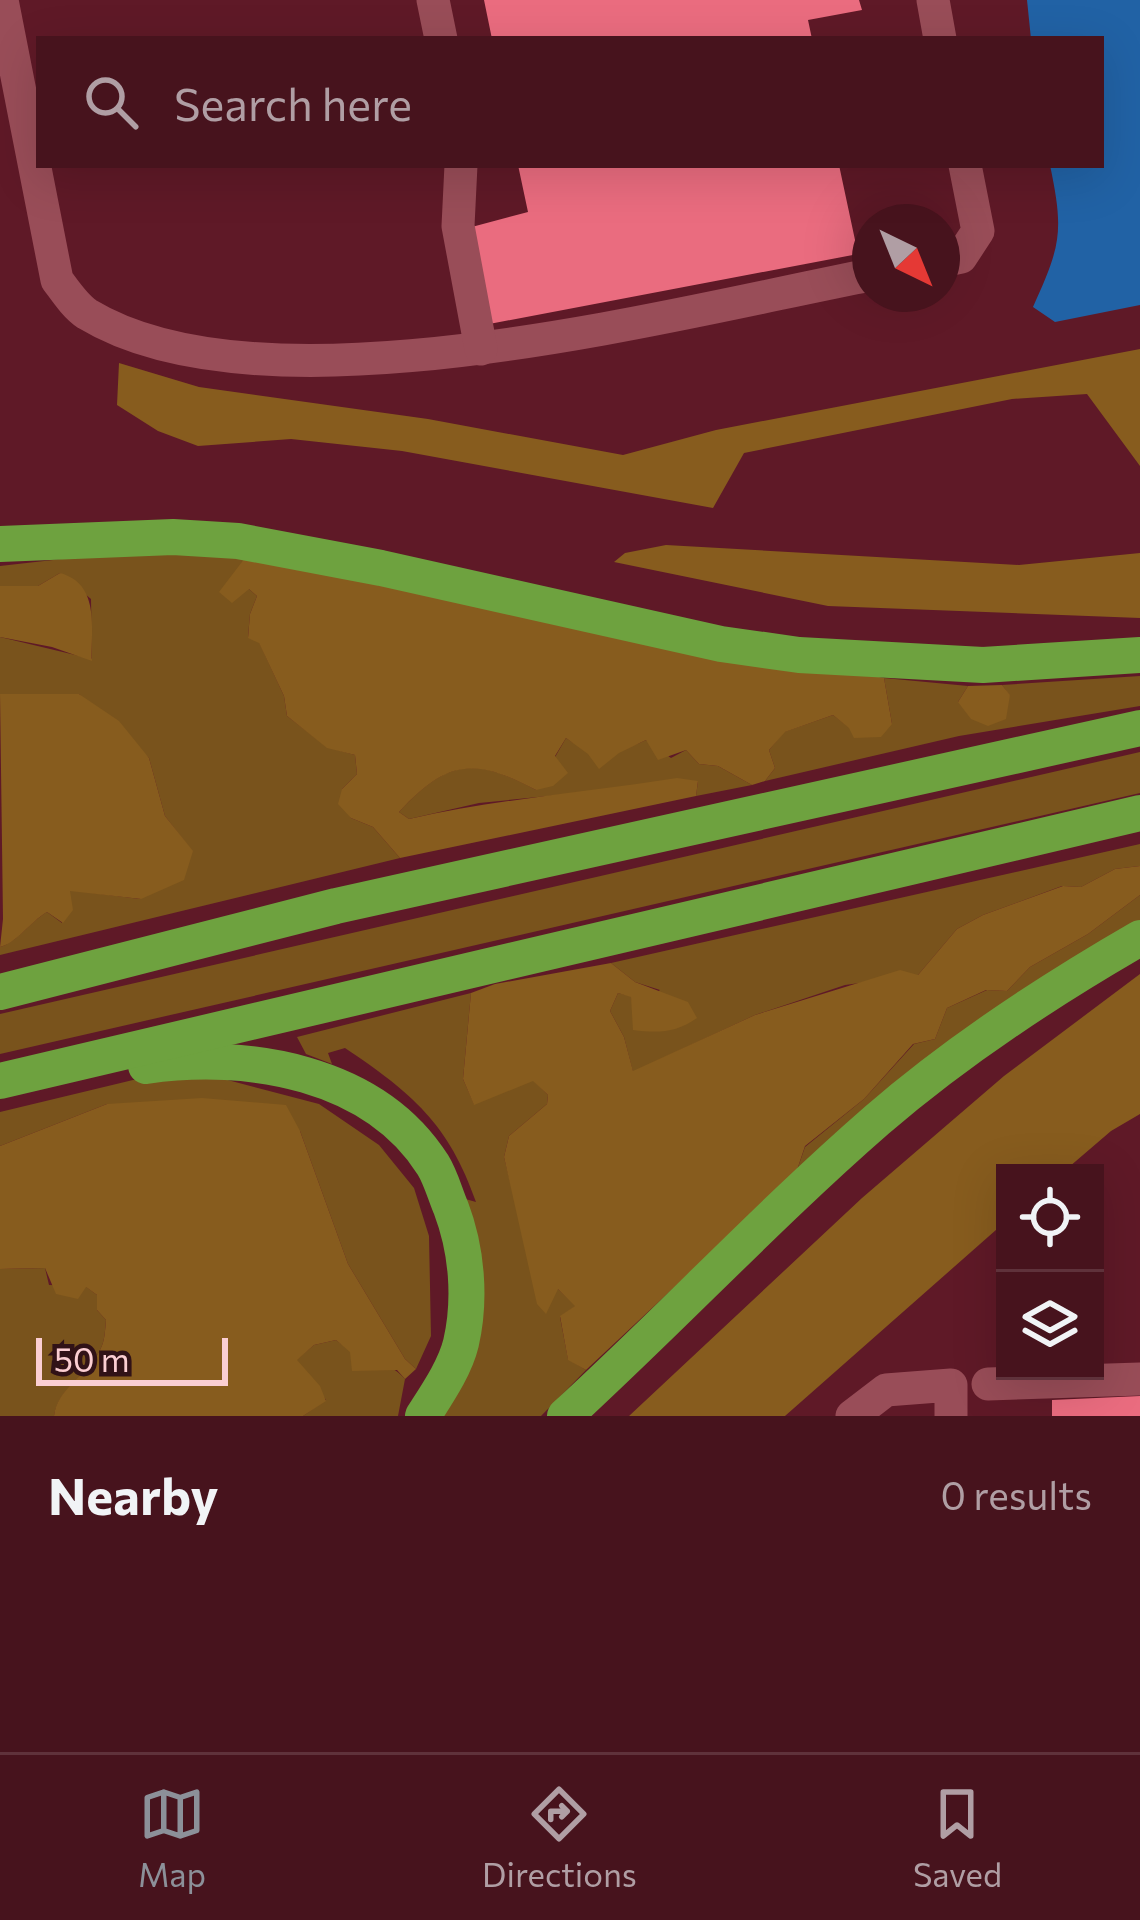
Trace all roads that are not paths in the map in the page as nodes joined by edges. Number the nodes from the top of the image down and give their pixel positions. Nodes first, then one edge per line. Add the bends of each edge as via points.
1 (2, 0) edge
2 (434, 0) edge
3 (933, 0) edge
4 (440, 36) edge
5 (939, 36) edge
6 (461, 168) edge
7 (966, 168) edge
8 (960, 257) edge
9 (852, 277) edge
10 (481, 349) junction
11 (0, 548) edge
12 (1140, 655) edge
13 (1140, 728) edge
14 (1140, 813) edge
15 (1140, 938) edge
16 (0, 992) edge
17 (0, 1083) edge
18 (1140, 1379) edge
19 (988, 1384) dead end
20 (423, 1416) edge
21 (565, 1416) edge
22 (852, 1416) edge
23 (951, 1416) edge

1 - 10 lane via 57,280 88,315 226,358
2 - 4 lane
3 - 5 lane
6 - 10 lane via 458,226
7 - 8 lane via 977,231
9 - 10 lane
11 - 12 highway via 238,541 800,655 982,665
13 - 16 highway via 336,906
14 - 17 highway
15 - 21 highway via 971,1046 877,1120
17 - 20 highway via 182,1061 246,1064 332,1083 404,1129 435,1167 465,1261 460,1346
18 - 19 lane
22 - 23 lane via 886,1390 951,1385

